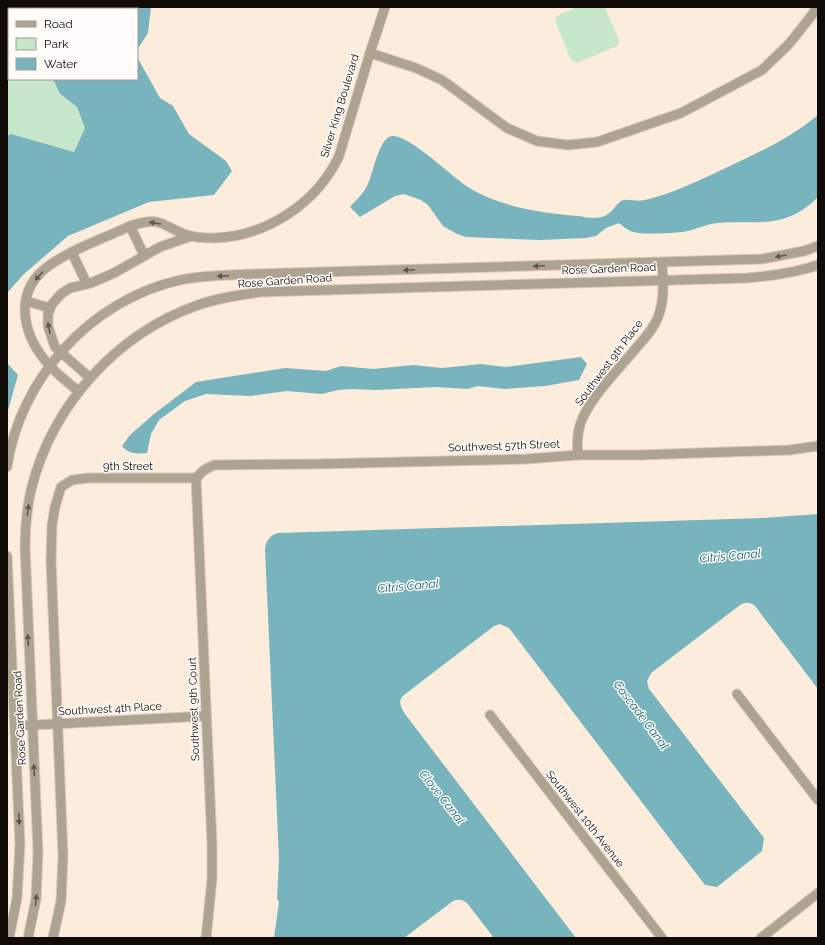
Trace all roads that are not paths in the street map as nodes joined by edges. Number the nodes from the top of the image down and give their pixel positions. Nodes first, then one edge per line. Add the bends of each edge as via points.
1 (385, 7) edge
2 (817, 7) edge
3 (370, 53) junction
4 (130, 226) junction
5 (191, 236) junction
6 (818, 246) edge
7 (72, 253) junction
8 (144, 256) junction
9 (662, 263) junction
10 (818, 265) edge
11 (663, 279) junction
12 (87, 284) junction
13 (26, 301) junction
14 (50, 308) junction
15 (60, 352) junction
16 (49, 366) junction
17 (90, 378) junction
18 (78, 392) junction
19 (818, 446) edge
20 (578, 455) junction
21 (7, 467) edge
22 (196, 478) junction
23 (7, 556) edge
24 (737, 694) dead end
25 (206, 716) junction
26 (490, 716) dead end
27 (58, 723) junction
28 (32, 725) junction
29 (15, 726) junction
30 (818, 800) edge
31 (818, 893) edge
32 (9, 938) edge
33 (28, 938) edge
34 (53, 938) edge
35 (206, 938) edge
36 (662, 938) edge
37 (761, 938) edge

1 - 3 street, Silver King Boulevard
2 - 3 street via 789,44 762,70 681,113 597,142 537,142 507,128 442,80 416,68
3 - 5 street, Silver King Boulevard via 339,156 311,196 283,217 254,230 224,238
5 -> 4 street, Silver King Boulevard via 157,222
4 - 7 street, Silver King Boulevard
4 - 8 street
5 - 8 street, Silver King Boulevard via 160,247
6 -> 9 street, Rose Garden Road via 762,259
7 - 12 street
7 -> 13 street, Silver King Boulevard via 49,265 39,275 32,284
8 - 12 street, Silver King Boulevard via 114,273
9 - 11 street, Southwest 9th Place
9 -> 15 street, Rose Garden Road via 199,277 161,285 125,300 94,321
10 - 11 street, Rose Garden Road via 764,276
11 - 17 street, Rose Garden Road via 294,290 240,295 198,306 162,321 127,344
11 - 20 street, Southwest 9th Place via 662,305 658,318 587,410 578,432
12 - 14 street, Silver King Boulevard via 70,288 61,294
13 - 14 street
13 - 16 street, Silver King Boulevard via 25,319 28,331
15 -> 14 street via 55,347 48,326
15 - 16 street, Rose Garden Road
15 - 17 street
16 - 18 street, Silver King Boulevard
16 - 21 street, Rose Garden Road via 23,409
17 - 18 street, Rose Garden Road
28 -> 18 street, Rose Garden Road via 25,547 28,509 36,471 50,438
19 - 20 street, Southwest 57th Street via 774,451
20 - 22 street, Southwest 57th Street via 214,465
22 - 25 street, Southwest 9th Court
22 - 27 street, 9th Street via 88,478 72,480 61,487 52,525 51,561
23 - 29 street, Rose Garden Road
24 - 30 street
25 - 27 street, Southwest 4th Place
25 - 35 street, Southwest 9th Court via 212,879
26 - 36 street, Southwest 10th Avenue
27 - 28 street, Southwest 4th Place
27 - 34 street via 63,875 61,901
28 - 29 street, Southwest 4th Place
33 -> 28 street, Rose Garden Road via 36,899 38,872
29 -> 32 street, Rose Garden Road via 20,862 17,898
31 - 37 street

